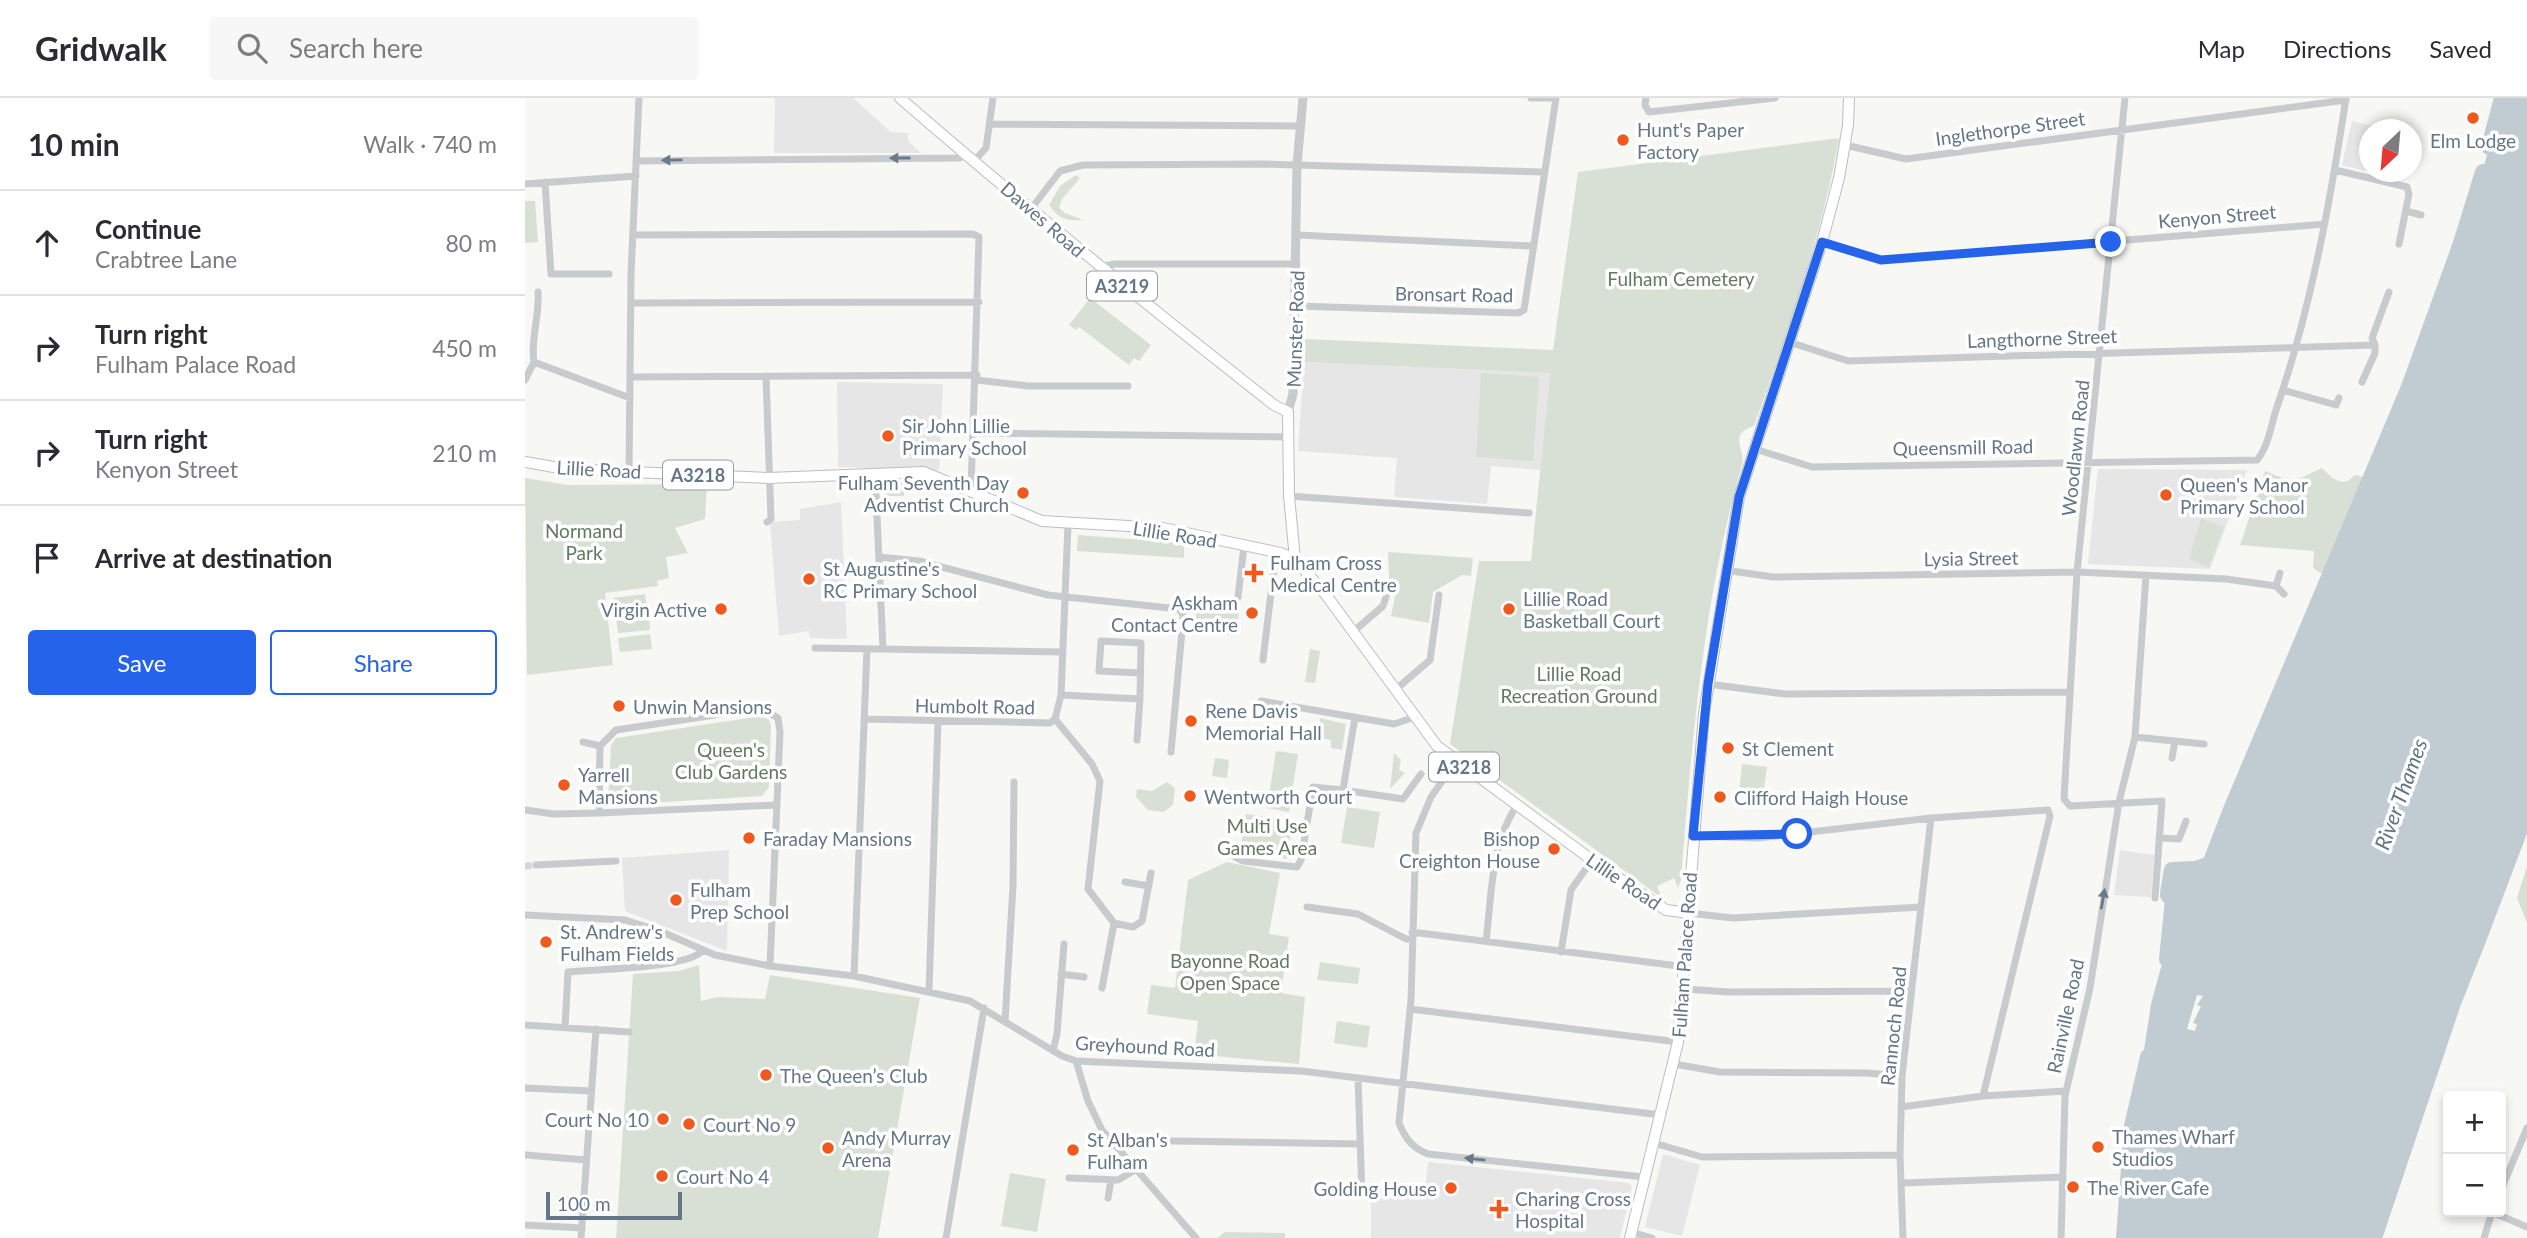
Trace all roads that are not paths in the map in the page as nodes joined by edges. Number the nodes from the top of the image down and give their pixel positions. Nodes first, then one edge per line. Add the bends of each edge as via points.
1 (639, 98) edge
2 (900, 98) edge
3 (993, 98) edge
4 (1303, 98) edge
5 (1531, 98) edge
6 (1556, 98) edge
7 (1646, 98) edge
8 (1775, 98) edge
9 (1849, 98) edge
10 (2125, 98) edge
11 (2346, 99) edge
12 (991, 124) junction
13 (1300, 126) junction
14 (2122, 129) junction
15 (1845, 145) junction
16 (970, 156) junction
17 (636, 161) junction
18 (1297, 165) junction
19 (2335, 170) junction
20 (1543, 172) junction
21 (636, 176) junction
22 (545, 182) junction
23 (525, 184) edge
24 (1031, 209) junction
25 (2406, 211) junction
26 (2421, 215) dead end
27 (2325, 224) junction
28 (1297, 235) junction
29 (633, 236) junction
30 (1822, 242) junction
31 (2111, 242) junction
32 (2399, 244) dead end
33 (1532, 246) junction
34 (1297, 264) junction
35 (1098, 267) junction
36 (609, 274) dead end
37 (538, 292) dead end
38 (2389, 292) dead end
39 (979, 302) junction
40 (631, 303) junction
41 (1296, 306) junction
42 (1791, 343) junction
43 (2375, 345) junction
44 (2295, 346) junction
45 (2100, 353) junction
46 (534, 362) junction
47 (766, 376) junction
48 (631, 377) junction
49 (977, 377) junction
50 (525, 380) edge
51 (2362, 382) dead end
52 (1128, 386) dead end
53 (2283, 390) junction
54 (630, 398) junction
55 (1289, 412) junction
56 (2339, 413) dead end
57 (974, 433) junction
58 (1290, 437) junction
59 (1755, 449) junction
60 (2090, 460) junction
61 (525, 462) edge
62 (629, 472) junction
63 (875, 472) junction
64 (768, 478) junction
65 (971, 490) junction
66 (1289, 496) junction
67 (1529, 513) dead end
68 (767, 523) dead end
69 (1068, 524) junction
70 (1244, 546) junction
71 (1276, 551) junction
72 (879, 557) junction
73 (1294, 559) junction
74 (1725, 570) junction
75 (2077, 572) junction
76 (2280, 573) dead end
77 (2146, 575) junction
78 (1394, 586) dead end
79 (2276, 586) junction
80 (2284, 594) dead end
81 (1439, 595) dead end
82 (1063, 597) junction
83 (1238, 597) dead end
84 (1354, 631) junction
85 (815, 648) dead end
86 (867, 649) junction
87 (883, 649) junction
88 (1061, 652) junction
89 (1263, 660) dead end
90 (1140, 673) junction
91 (1708, 684) junction
92 (1395, 690) junction
93 (2069, 692) junction
94 (1061, 695) junction
95 (1140, 699) junction
96 (1261, 701) dead end
97 (1355, 717) junction
98 (1415, 717) junction
99 (865, 719) junction
100 (1055, 719) junction
101 (939, 722) junction
102 (2135, 737) junction
103 (1137, 740) dead end
104 (2175, 741) junction
105 (583, 742) dead end
106 (2204, 744) dead end
107 (600, 746) junction
108 (1171, 752) dead end
109 (2172, 758) dead end
110 (1456, 761) junction
111 (1420, 775) dead end
112 (1014, 782) dead end
113 (1343, 790) junction
114 (2119, 802) junction
115 (776, 805) junction
116 (1517, 805) junction
117 (525, 810) edge
118 (599, 814) junction
119 (1931, 818) junction
120 (2186, 821) dead end
121 (1693, 836) junction
122 (2159, 838) junction
123 (1235, 857) dead end
124 (1592, 860) junction
125 (616, 861) dead end
126 (536, 865) tunnel mouth
127 (1151, 873) dead end
128 (1125, 882) dead end
129 (1149, 886) junction
130 (2155, 898) dead end
131 (1921, 906) junction
132 (1307, 907) dead end
133 (1689, 913) junction
134 (525, 915) edge
135 (1114, 923) junction
136 (1412, 935) junction
137 (1486, 941) junction
138 (1064, 944) dead end
139 (703, 950) junction
140 (1561, 952) junction
141 (771, 966) junction
142 (1686, 967) junction
143 (1061, 974) junction
144 (854, 976) junction
145 (1084, 977) dead end
146 (1102, 988) dead end
147 (1684, 989) junction
148 (929, 991) junction
149 (1912, 991) junction
150 (984, 1008) junction
151 (1410, 1009) junction
152 (1005, 1021) junction
153 (525, 1025) edge
154 (565, 1027) junction
155 (596, 1029) junction
156 (629, 1032) dead end
157 (1678, 1042) junction
158 (1053, 1051) junction
159 (1076, 1061) junction
160 (1674, 1064) junction
161 (1902, 1076) junction
162 (1358, 1078) junction
163 (1403, 1083) junction
164 (525, 1088) edge
165 (591, 1091) junction
166 (2066, 1091) junction
167 (1983, 1096) junction
168 (1901, 1107) junction
169 (1661, 1115) junction
170 (2527, 1128) edge
171 (1110, 1140) junction
172 (1654, 1143) junction
173 (1359, 1144) junction
174 (525, 1155) edge
175 (1899, 1155) junction
176 (586, 1160) junction
177 (1135, 1170) junction
178 (1644, 1177) junction
179 (2063, 1177) junction
180 (1069, 1178) dead end
181 (2506, 1178) edge
182 (1111, 1180) junction
183 (1902, 1183) junction
184 (1362, 1195) dead end
185 (1108, 1198) dead end
186 (2490, 1217) edge
187 (2504, 1217) edge
188 (525, 1225) edge
189 (2527, 1227) edge
190 (582, 1228) junction
191 (1630, 1235) edge
192 (581, 1238) edge
193 (946, 1238) edge
194 (1196, 1238) edge
195 (1652, 1238) edge
196 (1903, 1238) edge
197 (2061, 1238) edge
198 (2484, 1238) edge

1 - 17 street
2 - 16 main road, Dawes Road / A3219
3 - 12 street
4 - 13 street, Munster Road
5 - 6 street
6 - 20 street, Bronsart Road
7 - 8 street via 1649,112
9 - 15 main road, Fulham Palace Road
10 - 14 street, Woodlawn Road
11 - 14 street, Inglethorpe Street
11 - 19 street
12 - 13 street
12 - 16 street via 986,148
13 - 18 street, Munster Road
14 - 15 street, Inglethorpe Street via 1906,159
14 - 31 street, Woodlawn Road
15 - 30 main road, Fulham Palace Road
16 -> 17 street
16 - 24 main road, Dawes Road / A3219
17 - 21 street
18 - 20 street
18 - 24 street via 1071,166 1060,171
18 - 28 street, Munster Road
19 - 25 street via 2407,187
19 - 27 street
20 - 33 street, Bronsart Road
21 - 22 street
21 - 29 street
22 - 23 street
22 - 36 street via 551,274
24 - 35 main road, Dawes Road / A3219
25 - 26 street
25 - 32 street
27 - 31 street, Kenyon Street
27 - 44 street
28 - 33 street
28 - 34 street, Munster Road
29 - 39 street via 973,234 979,237
29 - 40 street
30 - 31 street, Kenyon Street via 1881,260
30 - 42 main road, Fulham Palace Road
31 - 45 street, Woodlawn Road
33 - 41 street, Bronsart Road via 1524,310 1518,313
34 - 35 street
34 - 41 street, Munster Road
35 - 55 main road, Dawes Road / A3219
37 - 46 street
38 - 43 street via 2372,338
39 - 40 street
39 - 49 street
40 - 48 street
41 - 55 street, Munster Road
42 - 45 street, Langthorne Street via 1848,361
42 - 59 main road, Fulham Palace Road
43 - 44 street, Langthorne Street
43 - 51 street
44 - 45 street, Langthorne Street
44 - 53 street
45 - 60 street, Woodlawn Road
46 - 50 street
46 - 54 street
47 - 48 street
47 - 49 street
47 - 64 street
48 - 54 street
49 - 52 street via 1028,386
49 - 57 street
53 - 56 street via 2337,401
53 - 60 street, Queensmill Road via 2257,460
54 - 62 street
55 - 58 main road, Munster Road
57 - 58 street
57 - 65 street
58 - 66 main road, Munster Road
59 - 60 street, Queensmill Road via 1812,467
59 - 74 main road, Fulham Palace Road via 1739,497
60 - 75 street, Woodlawn Road
61 - 62 main road, Lillie Road / A3218
62 - 64 main road, Lillie Road / A3218
63 - 64 main road, Lillie Road / A3218
63 - 65 main road, Lillie Road / A3218 via 924,472
63 - 72 street
64 - 68 street via 771,519
65 - 69 main road, Lillie Road / A3218 via 1022,514
66 - 67 street
66 - 73 main road, Munster Road
69 - 70 main road, Lillie Road / A3218 via 1163,528
69 - 82 street, Humbolt Road
70 - 71 main road, Lillie Road / A3218
70 - 83 street
71 - 73 main road, Lillie Road / A3218
71 - 89 street
72 - 82 street via 919,561
72 - 87 street
73 - 84 main road, Lillie Road / A3218
74 - 75 street, Lysia Street via 1773,577
74 - 91 main road, Fulham Palace Road
75 - 77 street, Lysia Street
75 - 93 street, Woodlawn Road
76 - 79 street
77 - 79 street, Lysia Street
77 - 102 street, Rainville Road
78 - 84 street via 1383,606
79 - 80 street
81 - 92 street via 1430,660
82 - 88 street, Humbolt Road
82 - 108 street via 1179,609 1182,623
84 - 92 main road, Lillie Road / A3218
85 - 86 street
86 - 87 street
86 - 99 street
87 - 88 street
88 - 94 street, Humbolt Road
90 - 90 street via 1100,671 1101,641 1141,643
90 - 95 street
91 - 93 street via 1785,694
91 - 121 main road, Fulham Palace Road
92 - 98 main road, Lillie Road / A3218
93 - 114 street, Woodlawn Road via 2064,802 2070,806
94 - 95 street
94 - 100 street, Humbolt Road
95 - 103 street
96 - 97 street
97 - 98 street via 1394,724
97 - 113 street
98 - 110 main road, Lillie Road / A3218 via 1437,746
99 - 101 street, Humbolt Road
99 - 144 street
100 - 101 street, Humbolt Road via 1050,723
100 - 135 street via 1098,774 1088,889
101 - 148 street
102 - 104 street
102 - 114 street, Rainville Road
104 - 106 street
104 - 109 street
105 - 107 street
107 - 115 street via 616,730 768,710 780,725
107 - 118 street
110 - 116 main road, Lillie Road / A3218
110 - 136 street via 1431,797 1416,833
111 - 113 street via 1403,799
112 - 152 street
113 - 123 street via 1313,787 1297,867
114 - 122 street via 2162,801
166 -> 114 street, Rainville Road via 2090,988
115 - 118 street
115 - 141 street
116 - 124 main road, Lillie Road / A3218
116 - 137 street via 1497,846
117 - 118 street
119 - 121 street via 1758,838
119 - 131 street, Rannoch Road
119 - 167 street via 2047,810 2049,816
120 - 122 street via 2179,839
121 - 133 main road, Fulham Palace Road
122 - 130 street
124 - 133 main road, Lillie Road / A3218 via 1665,909
124 - 140 street via 1571,890
125 - 126 street
127 - 129 street
128 - 129 street
129 - 135 street via 1139,924
131 - 133 street via 1733,918
131 - 149 street, Rannoch Road
132 - 136 street via 1358,914 1406,939
133 - 142 main road, Fulham Palace Road
134 - 139 street, Greyhound Road via 625,920
135 - 146 street
136 - 137 street
136 - 151 street
137 - 140 street
138 - 143 street
139 - 141 street, Greyhound Road
139 - 154 street via 699,956 677,962 568,972
140 - 142 street
141 - 144 street, Greyhound Road
142 - 147 main road, Fulham Palace Road
143 - 145 street
143 - 158 street
144 - 148 street, Greyhound Road
147 - 149 street
147 - 157 main road, Fulham Palace Road
148 - 150 street, Greyhound Road
149 - 161 street, Rannoch Road
150 - 152 street, Greyhound Road
150 - 193 street
151 - 157 street
151 - 163 street
152 - 158 street, Greyhound Road
153 - 154 street
154 - 155 street
155 - 156 street
155 - 165 street
157 - 160 main road, Fulham Palace Road
158 - 159 street, Greyhound Road
159 - 162 street, Greyhound Road via 1201,1065
159 - 171 street via 1093,1116
160 - 161 street via 1720,1072
160 - 169 main road, Fulham Palace Road
161 - 168 street, Rannoch Road
162 - 163 street, Greyhound Road
162 - 173 street
163 - 169 street, Greyhound Road
178 -> 163 street via 1419,1151 1409,1143 1399,1122
164 - 165 street
165 - 176 street
166 - 167 street
166 - 179 street, Rainville Road
167 - 168 street
168 - 175 street, Rannoch Road
169 - 172 main road, Fulham Palace Road
170 - 181 street
171 - 173 street
171 - 177 street
172 - 175 street via 1702,1157
172 - 178 main road, Fulham Palace Road
173 - 184 street
174 - 176 street
175 - 183 street, Rannoch Road
176 - 190 street
177 - 182 street
177 - 194 street
178 - 191 main road, Fulham Palace Road
179 - 183 street
179 - 197 street, Rainville Road
180 - 182 street
182 - 185 street
183 - 196 street, Rannoch Road
186 - 198 street
187 - 189 street
188 - 190 street
190 - 192 street
191 - 195 street

